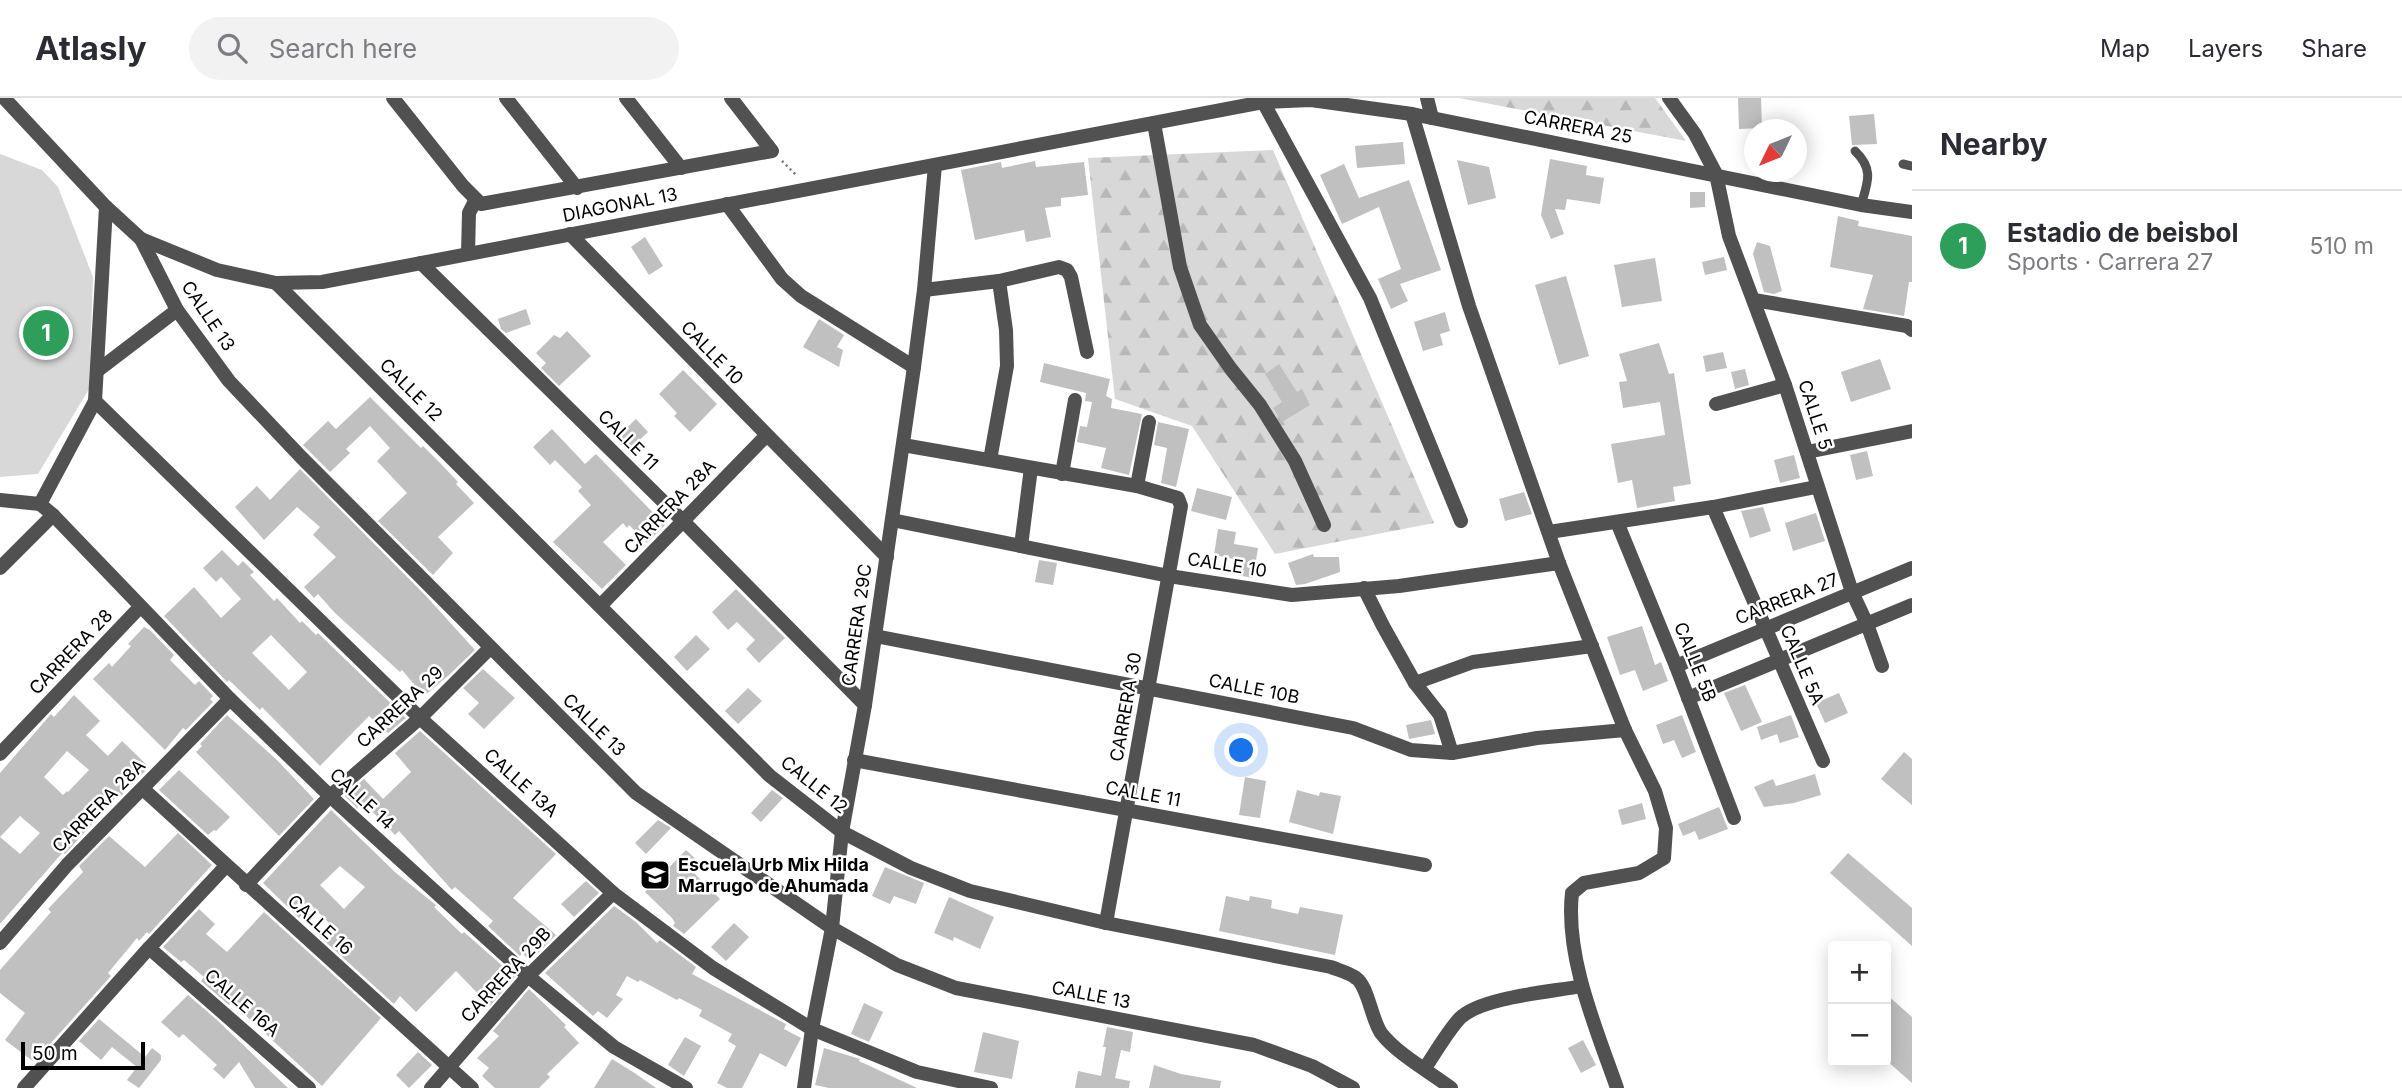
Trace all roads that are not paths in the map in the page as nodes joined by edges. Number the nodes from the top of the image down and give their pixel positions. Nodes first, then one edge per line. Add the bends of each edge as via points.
1 (4, 98) edge
2 (393, 98) edge
3 (506, 98) edge
4 (626, 98) edge
5 (731, 98) edge
6 (1427, 98) edge
7 (1669, 98) edge
8 (1262, 100) edge
9 (1412, 114) junction
10 (1432, 118) junction
11 (1154, 123) junction
12 (1111, 131) joint
13 (1855, 151) dead end
14 (935, 165) junction
15 (681, 168) junction
16 (1716, 174) junction
17 (577, 188) junction
18 (475, 201) junction
19 (727, 204) junction
20 (1861, 205) junction
21 (106, 207) junction
22 (1912, 212) edge
23 (570, 234) junction
24 (141, 239) junction
25 (468, 254) junction
26 (421, 263) junction
27 (999, 281) junction
28 (276, 283) junction
29 (924, 290) junction
30 (1754, 300) junction
31 (177, 310) junction
32 (1912, 330) edge
33 (1087, 352) dead end
34 (914, 367) junction
35 (97, 371) junction
36 (1785, 385) junction
37 (1075, 400) dead end
38 (95, 401) junction
39 (1716, 404) dead end
40 (1149, 422) dead end
41 (1912, 431) edge
42 (766, 436) junction
43 (903, 445) junction
44 (1807, 452) junction
45 (990, 460) junction
46 (1031, 468) junction
47 (1062, 474) junction
48 (1137, 486) junction
49 (1816, 486) junction
50 (0, 500) edge
51 (40, 504) junction
52 (1713, 507) junction
53 (53, 515) junction
54 (892, 520) junction
55 (683, 521) junction
56 (1461, 521) dead end
57 (1617, 522) junction
58 (1324, 526) dead end
59 (1549, 532) junction
60 (1021, 546) junction
61 (887, 557) junction
62 (1559, 563) junction
63 (0, 568) edge
64 (1912, 568) edge
65 (1169, 576) junction
66 (1364, 588) junction
67 (1852, 592) junction
68 (601, 605) junction
69 (1912, 605) edge
70 (140, 607) junction
71 (1867, 624) junction
72 (1766, 628) junction
73 (875, 636) junction
74 (1592, 646) junction
75 (491, 648) junction
76 (1779, 659) junction
77 (1676, 666) junction
78 (1882, 666) dead end
79 (1415, 683) junction
80 (1148, 688) junction
81 (1688, 698) junction
82 (230, 699) junction
83 (865, 705) junction
84 (420, 718) junction
85 (1625, 730) junction
86 (1452, 753) junction
87 (0, 754) edge
88 (853, 760) junction
89 (1823, 761) dead end
90 (143, 789) junction
91 (330, 796) junction
92 (1128, 811) junction
93 (1734, 818) dead end
94 (842, 832) junction
95 (1425, 865) dead end
96 (226, 866) junction
97 (246, 885) junction
98 (613, 893) junction
99 (1106, 923) junction
100 (832, 928) junction
101 (0, 943) edge
102 (149, 948) junction
103 (528, 976) junction
104 (1582, 986) junction
105 (812, 1029) junction
106 (449, 1067) junction
107 (1425, 1068) junction
108 (24, 1088) edge
109 (309, 1088) edge
110 (431, 1088) edge
111 (472, 1088) edge
112 (686, 1088) edge
113 (804, 1088) edge
114 (991, 1088) edge
115 (1353, 1088) edge
116 (1451, 1088) edge
117 (1617, 1088) edge

1 - 21 street, CALLE 13
2 - 18 street
3 - 17 street
4 - 15 street
5 - 15 street via 772,151
6 - 10 street
7 - 16 street, CALLE 5
8 - 9 street, CARRERA 25 via 1311,100
8 - 11 street, CARRERA 25
8 - 56 street via 1370,298
9 - 10 street, CARRERA 25
9 - 59 street via 1469,306
10 - 16 street, CARRERA 25
11 - 12 street, CARRERA 25
11 - 58 street via 1180,267 1200,325 1295,461
12 - 14 street, DIAGONAL 13
13 - 20 lane via 1867,170
14 - 19 street, DIAGONAL 13
14 - 29 street, CARRERA 29C
15 - 17 street
16 - 20 street, CARRERA 25
16 - 30 street, CALLE 5 via 1729,236
17 - 18 street via 492,204
18 - 25 street via 469,214
19 - 23 street, DIAGONAL 13
19 - 34 street via 782,279 801,296
20 - 22 street, CARRERA 25
21 - 24 street, CALLE 13
21 - 35 street
23 - 25 street, DIAGONAL 13
23 - 42 street, CALLE 10
24 - 28 street, DIAGONAL 13 via 217,270
24 - 31 street, CALLE 13
25 - 26 street, DIAGONAL 13
26 - 28 street, DIAGONAL 13 via 322,282
26 - 55 street, CALLE 11
27 - 29 street
27 - 33 street via 1059,267 1068,270
27 - 45 street via 1007,366
28 - 68 street, CALLE 12
29 - 34 street, CARRERA 29C
30 - 32 street
30 - 36 street, CALLE 5
31 - 35 street
31 - 75 street, CALLE 13 via 229,381
34 - 43 street, CARRERA 29C
35 - 38 street
36 - 39 street
36 - 44 street, CALLE 5
37 - 47 street
38 - 51 street
38 - 84 street, CALLE 13A
40 - 48 street
41 - 44 street
42 - 55 street, CARRERA 28A
42 - 61 street, CALLE 10
43 - 45 street
43 - 54 street, CARRERA 29C
44 - 49 street, CALLE 5
45 - 46 street
46 - 47 street
46 - 60 street
47 - 48 street
48 - 65 street, CARRERA 30 via 1178,498 1181,506
49 - 52 street
49 - 67 street, CALLE 5
50 - 51 street
51 - 53 street, CALLE 14
52 - 57 street
52 - 72 street, CALLE 5A
53 - 63 street
53 - 70 street, CALLE 14
54 - 60 street, CALLE 10
54 - 61 street, CARRERA 29C
55 - 68 street, CARRERA 28A
55 - 83 street, CALLE 11
57 - 59 street
57 - 77 street, CALLE 5B
59 - 62 street
60 - 65 street, CALLE 10
61 - 73 street, CARRERA 29C
62 - 66 street, CALLE 10
62 - 74 street
64 - 67 street, CARRERA 27
65 - 66 street, CALLE 10 via 1292,595
65 - 80 street, CARRERA 30
66 - 79 street
67 - 71 street, CALLE 5
67 - 72 street, CARRERA 27
68 - 94 street, CALLE 12 via 770,776
69 - 71 street
70 - 82 street, CALLE 14
70 - 87 street, CARRERA 28
71 - 76 street
71 - 78 street, CALLE 5
72 - 76 street, CALLE 5A
72 - 77 street, CARRERA 27
73 - 80 street, CALLE 10B
73 - 83 street, CARRERA 29C
74 - 79 street via 1473,662
74 - 85 street
75 - 84 street, CARRERA 29
75 - 100 street, CALLE 13 via 636,793
76 - 81 street
76 - 89 street, CALLE 5A
77 - 81 street, CALLE 5B
79 - 86 street via 1440,715
80 - 86 street, CALLE 10B via 1353,729 1410,750
80 - 92 street, CARRERA 30
81 - 93 street, CALLE 5B
82 - 90 street, CARRERA 28A
82 - 91 street, CALLE 14
83 - 88 street, CARRERA 29C
84 - 91 street, CARRERA 29
84 - 98 street, CALLE 13A
85 - 86 street, CALLE 10B via 1537,738
85 - 104 street via 1655,791 1666,828 1664,858 1639,873 1584,883 1572,893 1569,915
88 - 92 street, CALLE 11
88 - 94 street, CARRERA 29C
90 - 96 street, CALLE 16
90 - 101 street, CARRERA 28A via 67,865
91 - 97 street, CARRERA 29
91 - 103 street, CALLE 14
92 - 95 street, CALLE 11
92 - 99 street, CARRERA 30
94 - 99 street, CALLE 12 via 911,868 970,891
94 - 100 street, CARRERA 29C
96 - 97 street, CALLE 16
96 - 102 street
97 - 106 street, CALLE 16
98 - 103 street, CARRERA 29B
98 - 105 street, CALLE 13A via 713,968
99 - 107 street, CALLE 12 via 1331,967 1357,978 1380,1031
100 - 105 street, CARRERA 29C
100 - 115 street, CALLE 13 via 897,965 956,988 1254,1045 1312,1066
102 - 108 street
102 - 109 street, CALLE 16A
103 - 106 street, CARRERA 29B
103 - 112 street, CALLE 14 via 614,1047
104 - 107 street via 1473,1008 1459,1019
104 - 117 street
105 - 113 street, CARRERA 29C
105 - 114 street, CALLE 13A via 917,1072
106 - 110 street, CARRERA 29B
106 - 111 street, CALLE 16
107 - 116 street, CALLE 12

